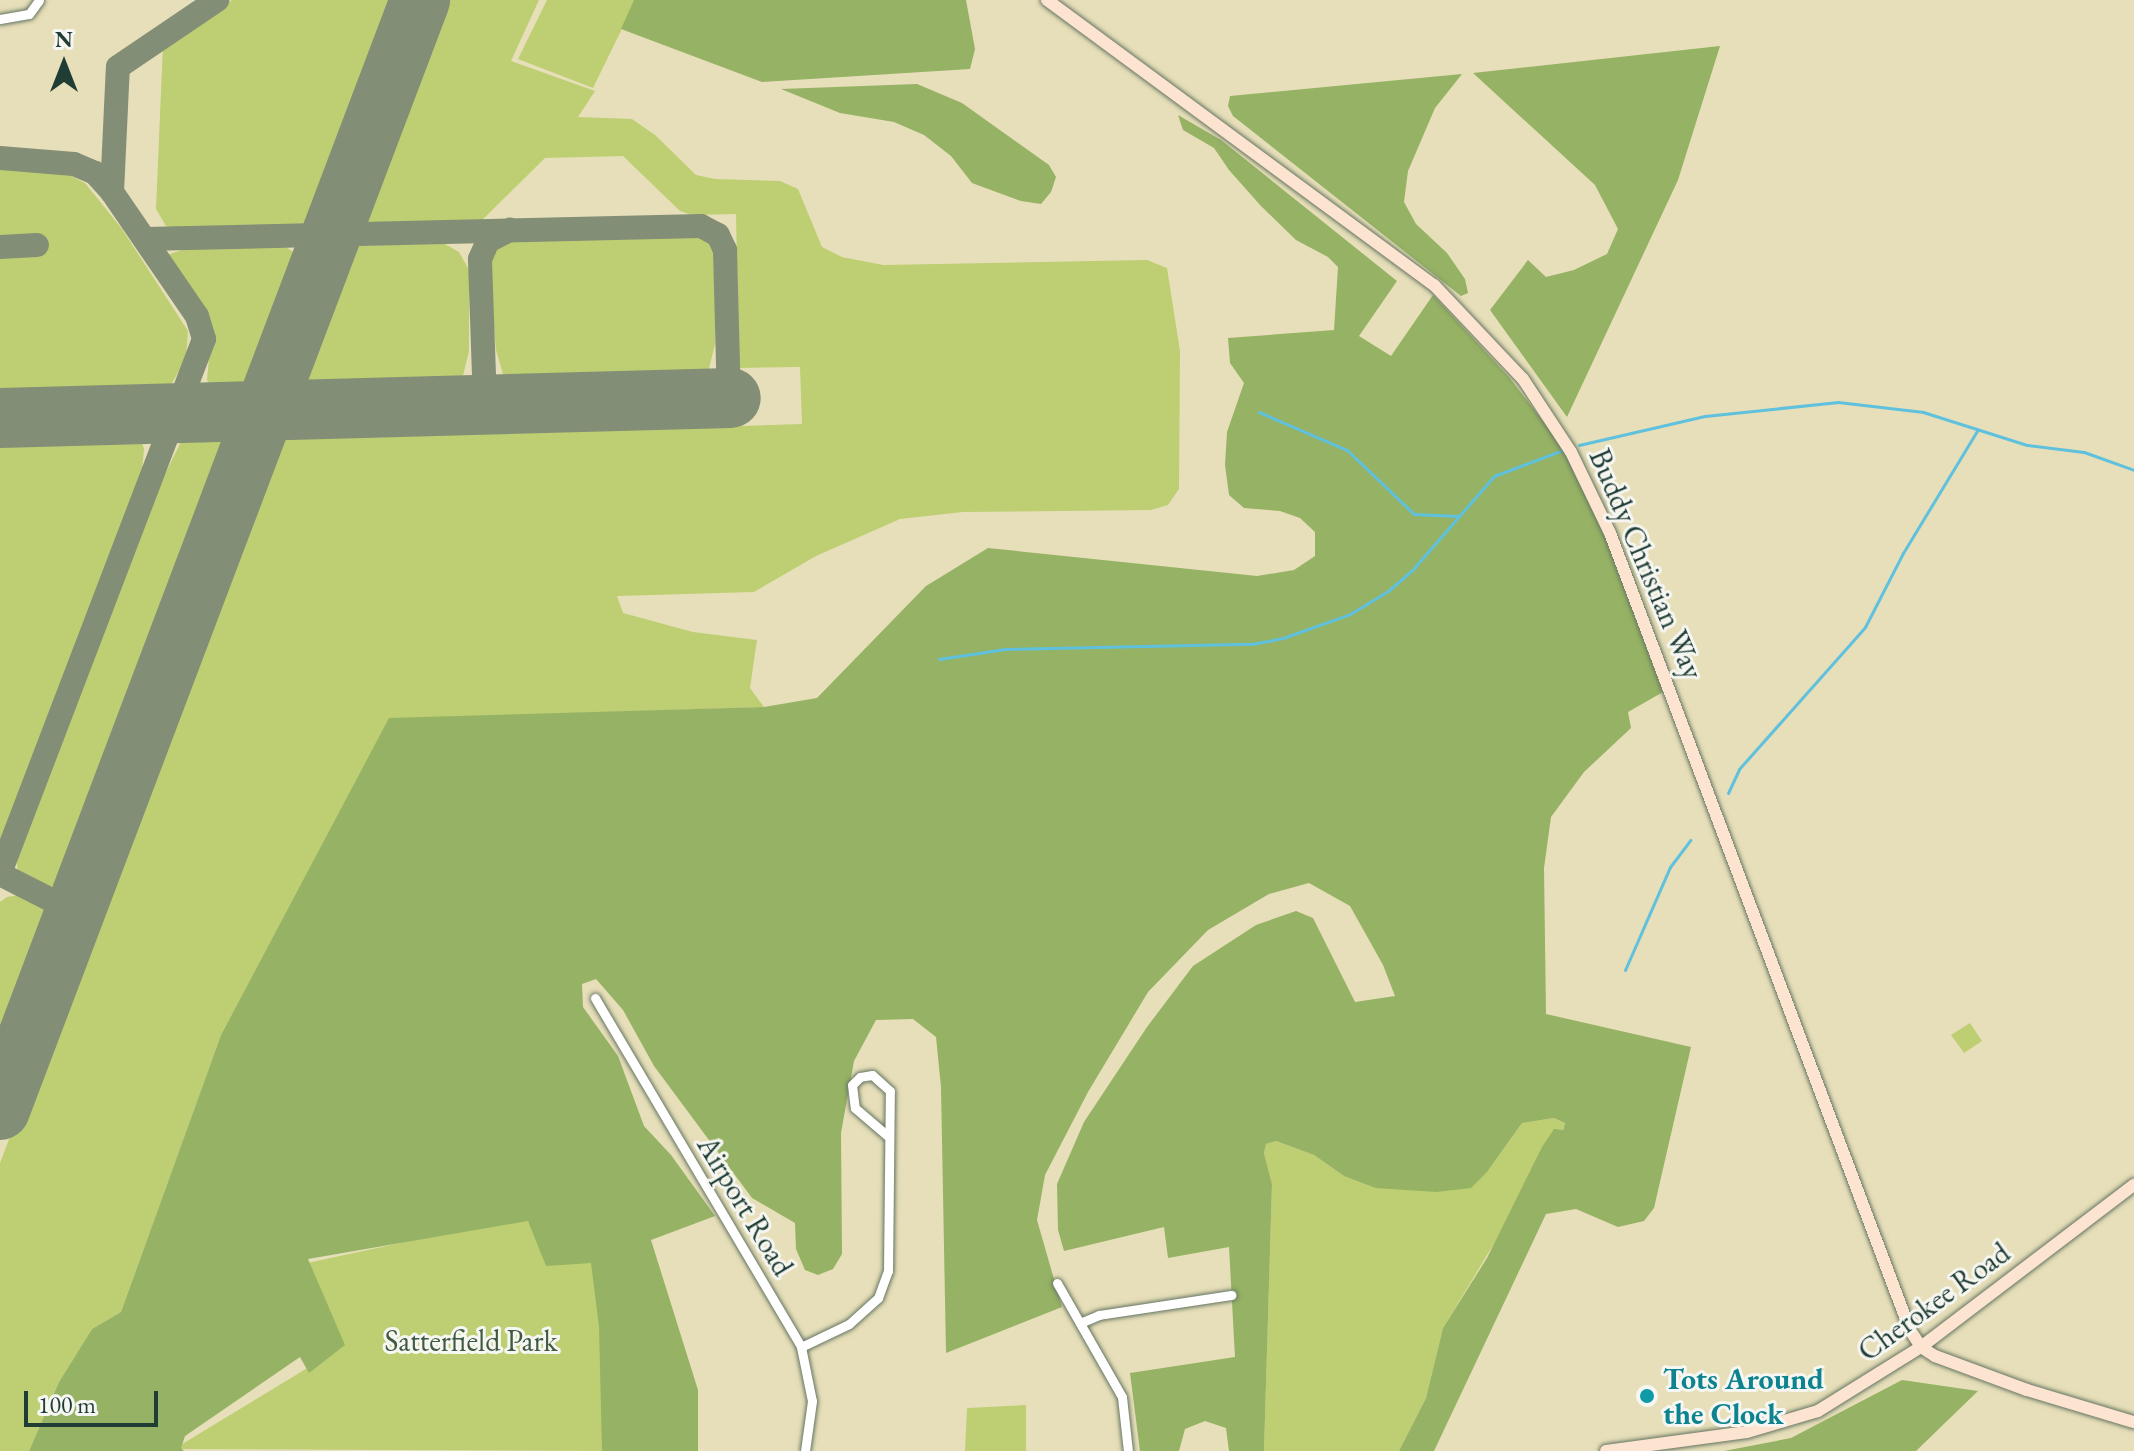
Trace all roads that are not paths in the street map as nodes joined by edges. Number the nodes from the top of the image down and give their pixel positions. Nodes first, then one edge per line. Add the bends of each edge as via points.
1 (39, 0) edge
2 (1047, 0) edge
3 (0, 19) edge
4 (595, 998) dead end
5 (889, 1137) junction
6 (2134, 1185) edge
7 (1057, 1283) dead end
8 (1232, 1295) dead end
9 (1080, 1323) junction
10 (801, 1347) junction
11 (1921, 1347) junction
12 (2134, 1422) edge
13 (805, 1451) edge
14 (1128, 1451) edge
15 (1606, 1451) edge

1 - 3 street via 29,14
2 - 11 street, Buddy Christian Way via 1434,285 1495,346 1550,416 1610,533 1910,1330
4 - 10 street, Airport Road
5 - 5 street via 890,1091 872,1075 860,1077 852,1085 855,1108
5 - 10 street via 888,1271 878,1298 849,1324
6 - 11 street, Cherokee Road
7 - 9 street
8 - 9 street via 1099,1315
9 - 14 street via 1122,1397
10 - 13 street, Airport Road via 812,1401
11 - 12 street via 2027,1390
11 - 15 street, Cherokee Road via 1846,1396 1787,1422 1715,1438

